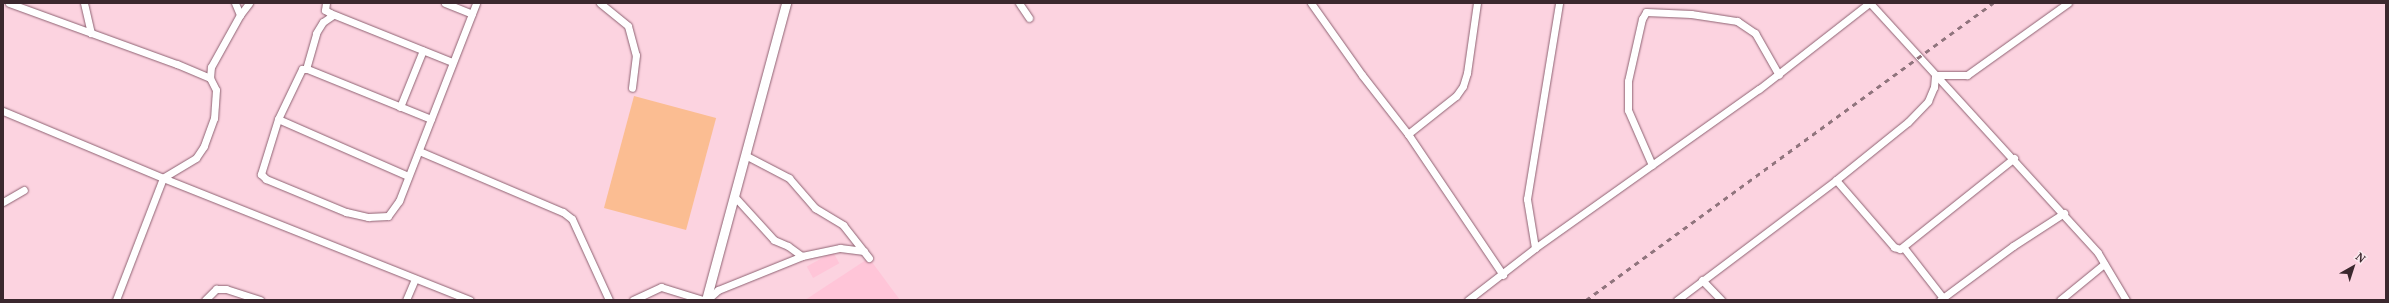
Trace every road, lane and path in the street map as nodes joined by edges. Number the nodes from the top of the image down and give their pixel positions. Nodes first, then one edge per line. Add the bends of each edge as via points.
1 (9, 3) edge
2 (84, 3) edge
3 (235, 3) edge
4 (249, 3) edge
5 (326, 3) edge
6 (445, 3) edge
7 (476, 3) edge
8 (600, 3) edge
9 (786, 3) edge
10 (1018, 3) edge
11 (1311, 3) edge
12 (1477, 3) edge
13 (1559, 3) edge
14 (1870, 3) edge
15 (2068, 3) edge
16 (472, 14) junction
17 (240, 15) junction
18 (334, 15) junction
19 (1029, 18) dead end
20 (91, 33) junction
21 (423, 50) junction
22 (452, 62) junction
23 (306, 69) junction
24 (1779, 74) junction
25 (1935, 75) junction
26 (210, 78) junction
27 (632, 88) dead end
28 (400, 107) junction
29 (3, 111) edge
30 (278, 119) junction
31 (431, 119) junction
32 (1408, 134) junction
33 (419, 151) junction
34 (745, 154) junction
35 (2014, 158) junction
36 (1652, 165) junction
37 (408, 176) junction
38 (163, 178) junction
39 (1836, 180) junction
40 (24, 190) dead end
41 (734, 196) junction
42 (3, 202) edge
43 (2064, 213) junction
44 (1535, 248) junction
45 (1904, 248) junction
46 (864, 251) junction
47 (802, 256) junction
48 (869, 258) dead end
49 (2104, 264) junction
50 (1503, 275) junction
51 (415, 279) junction
52 (1702, 280) junction
53 (1941, 299) edge
54 (116, 300) edge
55 (205, 300) edge
56 (260, 300) edge
57 (406, 300) edge
58 (470, 300) edge
59 (609, 300) edge
60 (633, 300) edge
61 (702, 300) edge
62 (706, 300) edge
63 (1468, 300) edge
64 (1677, 300) edge
65 (1722, 300) edge
66 (2060, 300) edge
67 (2126, 300) edge

1 - 20 street
2 - 20 street
3 - 17 street
4 - 17 street
5 - 18 street via 326,10
6 - 16 street
7 - 16 street
8 - 27 street via 628,26 636,55
9 - 34 street
10 - 19 street
11 - 32 street
12 - 32 street via 1463,86 1456,96
13 - 44 street via 1527,199
14 - 24 street
14 - 25 street
15 - 25 street via 1967,75
16 - 22 street
17 - 26 street via 211,67
18 - 21 street
18 - 23 street via 323,22 316,32
20 - 26 street
21 - 22 street
21 - 28 street
22 - 31 street
23 - 28 street
23 - 30 street via 299,72
24 - 36 street
24 - 36 street via 1764,44 1755,33 1737,22 1691,14 1646,12 1642,19 1628,80 1628,110
25 - 35 street
25 - 39 street via 1934,87 1924,107
26 - 38 street via 216,90 214,118 204,146 196,158
28 - 31 street
29 - 38 street
30 - 37 street
30 - 37 street via 260,170 266,179 346,212 368,218 382,218 388,216 400,201
31 - 33 street
32 - 50 street
33 - 37 street
33 - 59 street via 563,212 572,219
34 - 41 street
34 - 46 street via 790,178 815,208 843,225
35 - 43 street
35 - 45 street
36 - 44 street
38 - 51 street
38 - 54 street
39 - 45 street via 1894,247
39 - 52 street
40 - 42 street
41 - 47 street via 774,240
41 - 62 street
43 - 49 street via 2098,253
43 - 53 street via 2013,246
44 - 50 street
45 - 53 street
46 - 47 street via 840,248
46 - 48 street
47 - 62 street via 759,271 718,290
49 - 66 street
49 - 67 street
50 - 63 street
51 - 57 street
51 - 58 street
52 - 64 street
52 - 65 street
55 - 56 street via 216,289 226,289
60 - 61 street via 661,287

